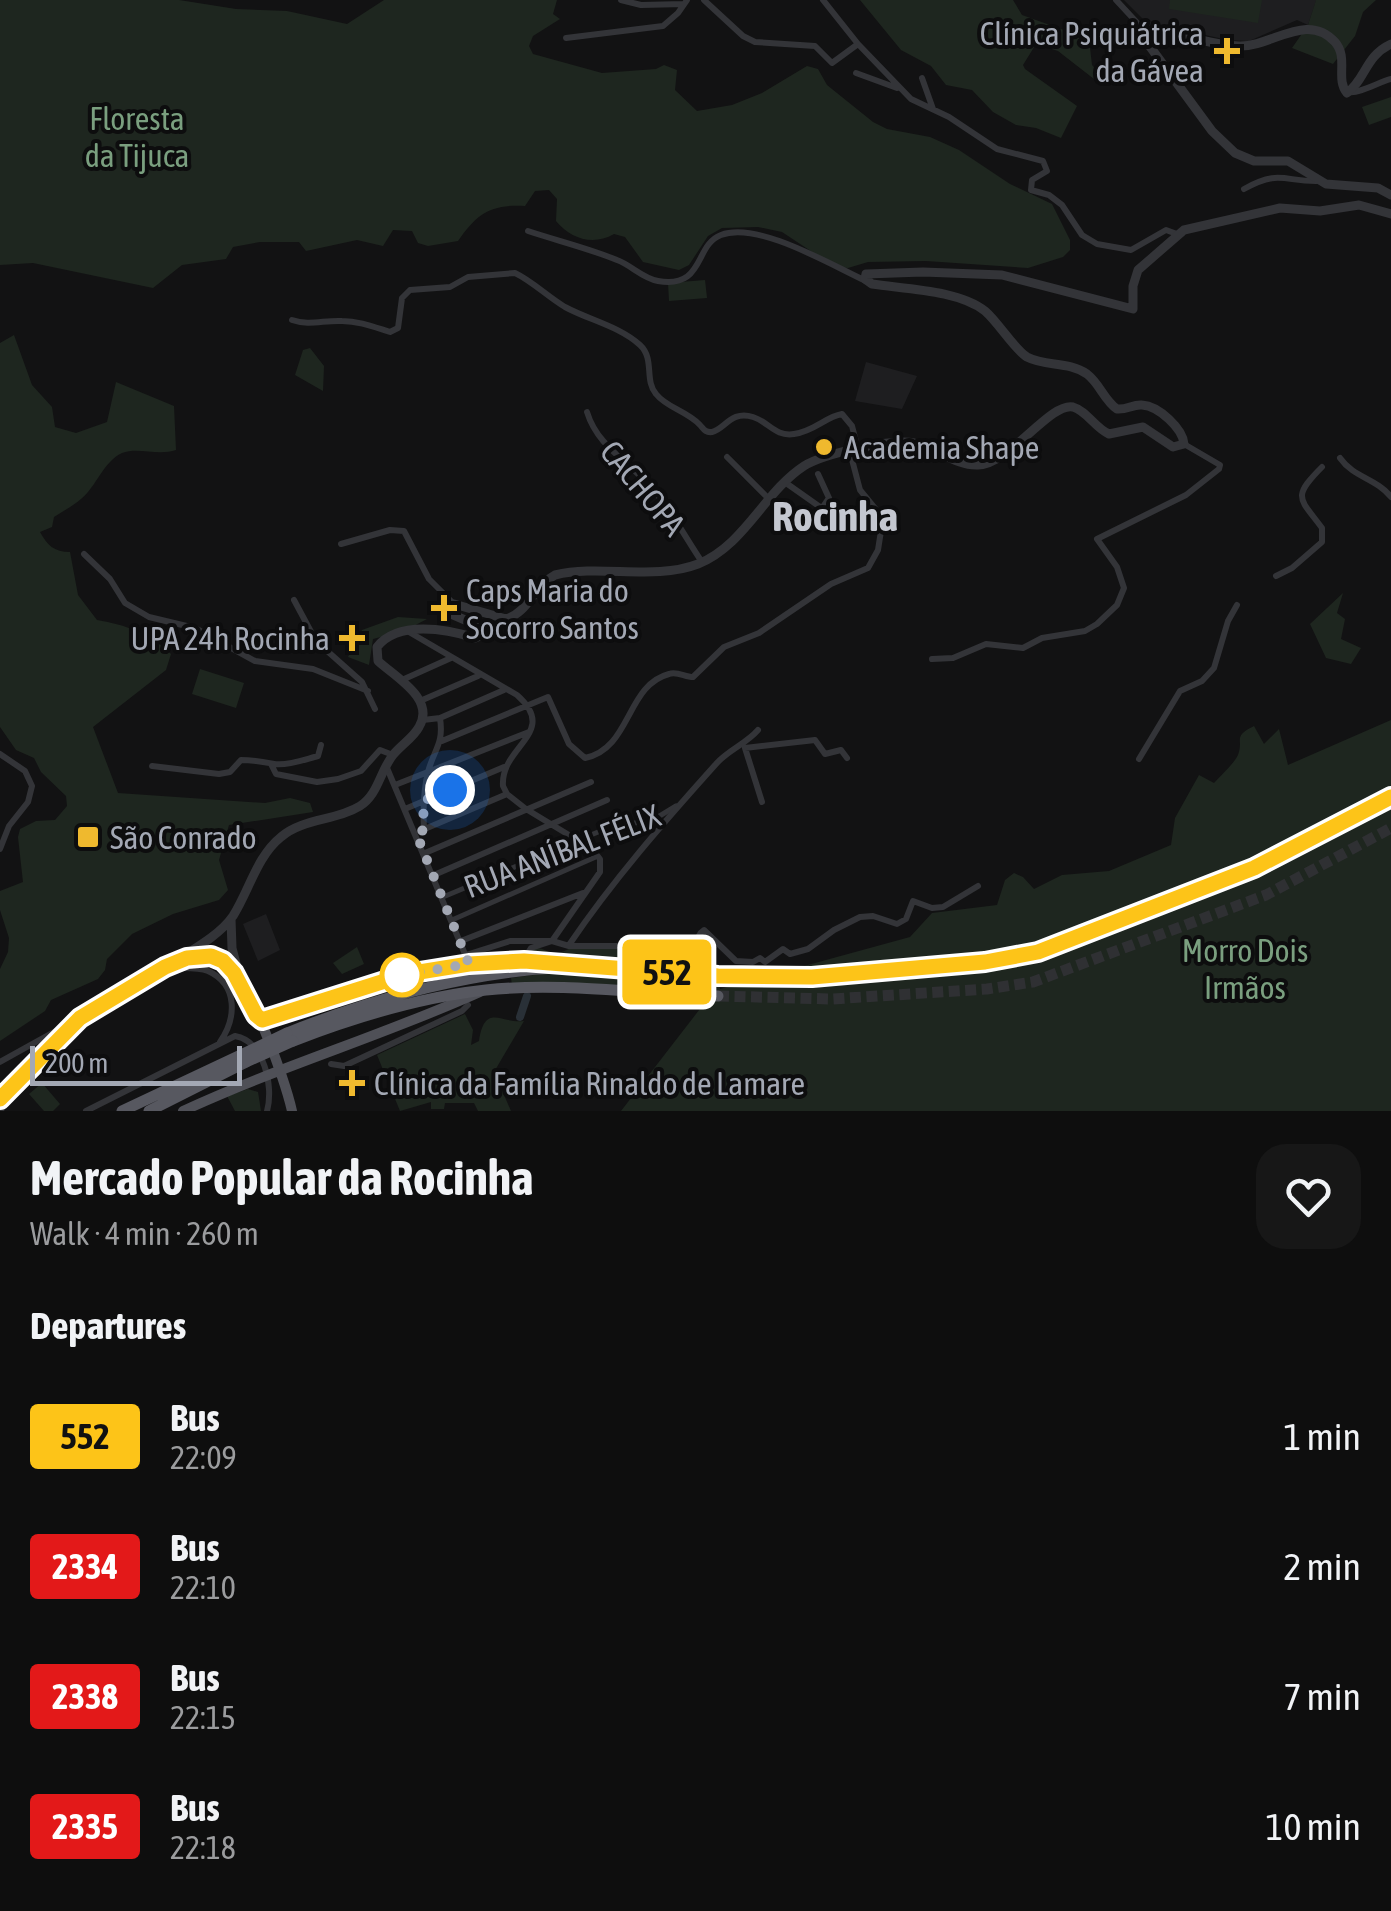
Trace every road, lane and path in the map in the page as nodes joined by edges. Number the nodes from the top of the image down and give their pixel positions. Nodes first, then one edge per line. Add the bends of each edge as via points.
1 (621, 0) edge
2 (704, 0) edge
3 (823, 0) edge
4 (1116, 0) edge
5 (686, 2) edge
6 (1142, 28) junction
7 (566, 38) dead end
8 (858, 44) junction
9 (1391, 44) edge
10 (856, 73) dead end
11 (922, 78) dead end
12 (1391, 79) edge
13 (901, 90) junction
14 (1350, 92) junction
15 (933, 109) junction
16 (1319, 180) junction
17 (1244, 189) dead end
18 (1391, 195) edge
19 (1391, 214) edge
20 (528, 231) dead end
21 (1176, 234) junction
22 (867, 282) junction
23 (292, 320) dead end
24 (587, 412) dead end
25 (1184, 444) junction
26 (854, 451) junction
27 (727, 457) dead end
28 (1340, 458) dead end
29 (1322, 466) dead end
30 (818, 474) dead end
31 (786, 482) junction
32 (1391, 497) edge
33 (770, 500) junction
34 (819, 512) junction
35 (848, 526) dead end
36 (342, 544) dead end
37 (84, 554) dead end
38 (702, 562) junction
39 (1276, 576) dead end
40 (294, 600) dead end
41 (454, 604) junction
42 (1237, 605) dead end
43 (409, 632) junction
44 (451, 658) junction
45 (932, 659) dead end
46 (479, 675) junction
47 (402, 680) junction
48 (505, 689) junction
49 (368, 692) junction
50 (420, 701) junction
51 (528, 705) junction
52 (375, 710) dead end
53 (440, 718) junction
54 (422, 720) junction
55 (758, 730) dead end
56 (530, 731) junction
57 (442, 740) junction
58 (321, 745) dead end
59 (744, 745) junction
60 (0, 754) edge
61 (393, 755) junction
62 (847, 758) dead end
63 (1139, 759) dead end
64 (271, 764) junction
65 (152, 766) dead end
66 (386, 766) junction
67 (505, 767) junction
68 (428, 772) junction
69 (591, 782) dead end
70 (395, 786) junction
71 (506, 794) junction
72 (607, 800) dead end
73 (423, 801) junction
74 (762, 802) dead end
75 (682, 803) junction
76 (405, 809) junction
77 (526, 810) junction
78 (552, 825) junction
79 (420, 831) junction
80 (578, 840) junction
81 (0, 849) edge
82 (425, 853) junction
83 (598, 856) junction
84 (434, 875) junction
85 (978, 886) dead end
86 (584, 892) junction
87 (442, 897) junction
88 (231, 918) junction
89 (452, 920) junction
90 (460, 941) junction
91 (552, 942) junction
92 (569, 946) junction
93 (468, 960) junction
94 (524, 961) junction
95 (165, 967) junction
96 (574, 967) junction
97 (718, 976) tunnel mouth
98 (242, 987) junction
99 (486, 990) junction
100 (718, 996) tunnel mouth
101 (468, 1005) dead end
102 (80, 1018) junction
103 (258, 1018) junction
104 (290, 1037) junction
105 (220, 1044) junction
106 (244, 1058) junction
107 (0, 1062) edge
108 (303, 1064) junction
109 (331, 1064) dead end
110 (282, 1071) junction
111 (267, 1076) junction
112 (4, 1095) edge
113 (270, 1100) junction
114 (288, 1102) edge
115 (1, 1111) edge
116 (86, 1111) edge
117 (122, 1111) edge
118 (149, 1111) edge
119 (183, 1111) edge
120 (266, 1111) edge

1 - 5 street
2 - 8 street via 755,42 814,46 832,63
3 - 8 street
4 - 6 street
5 - 7 street via 663,26
6 - 14 street via 1238,46 1289,31 1320,31 1341,52 1342,85
6 - 16 street via 1153,54 1224,145 1246,160 1288,161
8 - 13 street
9 - 14 street via 1368,61
10 - 13 street
11 - 15 street
12 - 14 street
13 - 15 street
15 - 21 street via 997,149 1043,161 1046,171 1032,180 1031,190 1062,205 1091,242 1131,250 1163,231
16 - 17 street via 1268,177
16 - 18 street
19 - 21 street via 1359,205 1280,208
20 - 22 street via 621,261 659,282 688,277 722,234 767,235
21 - 22 street via 1138,270 1132,308 983,273 878,271 866,274
22 - 25 street via 972,303 1022,354 1075,366 1117,409 1149,407 1176,426
23 - 26 street via 393,331 410,290 515,273 638,344 650,362 652,390 707,432 749,416 779,434 793,434 842,414 852,426
24 - 38 street, CACHOPA via 593,430 648,484
25 - 26 street via 1172,447 1143,427 1109,434 1066,406 985,464 910,442
25 - 45 street via 1220,469 1186,495 1097,539 1124,588 1097,624 1020,648 986,644
26 - 31 street via 810,463
26 - 51 street via 860,490 883,518 868,568 831,584 759,634 724,647 694,677 662,678 598,755 585,758 572,748 548,696
27 - 33 street
28 - 32 street
29 - 39 street via 1301,496 1322,528 1322,542
30 - 34 street via 830,498
31 - 33 street
31 - 34 street
33 - 38 street
34 - 35 street
36 - 41 street via 404,530 429,579
37 - 49 street via 125,603 149,618 195,628 255,661 313,669
38 - 41 street via 555,575 506,619
40 - 49 street via 316,641
41 - 43 street via 451,614 480,626 480,636 442,628
42 - 63 street via 1214,668 1180,691
43 - 44 street
43 - 47 street via 382,641 376,651 378,661
44 - 46 street
44 - 47 street
46 - 48 street
46 - 50 street
47 - 50 street
48 - 51 street
48 - 53 street
49 - 52 street
50 - 54 street
51 - 56 street via 534,716
51 - 57 street
53 - 54 street
53 - 57 street
54 - 61 street
55 - 59 street
56 - 67 street
56 - 68 street
57 - 68 street
58 - 64 street via 318,756
59 - 62 street via 814,740 825,754 841,750
59 - 74 street
59 - 75 street via 729,751
60 - 81 street via 25,770 32,786
61 - 64 street via 380,750 357,773 322,782 276,774
61 - 66 street
64 - 65 street via 241,760 219,774
66 - 70 street
66 - 88 street via 360,806 278,839
67 - 71 street
67 - 73 street
68 - 70 street
68 - 73 street
69 - 77 street
70 - 76 street
71 - 77 street
71 - 79 street
72 - 78 street
73 - 76 street
73 - 79 street
75 - 80 street, RUA ANÍBAL FÉLIX via 653,820
75 - 92 street via 619,874
76 - 79 street
77 - 78 street
77 - 82 street
78 - 80 street
78 - 84 street
79 - 82 street
80 - 83 street
80 - 87 street, RUA ANÍBAL FÉLIX
82 - 84 street
83 - 86 street via 600,872
83 - 89 street
84 - 87 street
85 - 92 street via 942,907 914,900 898,924 860,917 808,949 784,950 765,962 736,962 704,930 691,956 671,946
86 - 90 street
86 - 91 street
87 - 89 street
88 - 95 street
88 - 98 street
89 - 90 street
90 - 93 street
91 - 92 street
91 - 93 street via 500,942
91 - 94 street via 531,948
93 - 94 main road
93 - 103 main road
94 - 96 main road
95 - 98 main road via 211,956 229,966
95 - 102 main road
95 - 105 street via 208,971 227,988 232,1013
96 - 97 highway
96 - 104 highway via 419,989 344,1011
98 - 103 main road
99 - 100 highway
99 - 104 highway
99 - 108 main road
101 - 109 street via 344,1066
102 - 107 street
102 - 112 main road
103 - 110 main road
104 - 106 highway, bridge
105 - 111 street via 235,1036 248,1040
105 - 116 street
106 - 117 highway
106 - 118 highway
108 - 110 main road
108 - 114 main road
110 - 111 main road
110 - 114 main road
111 - 113 street
111 - 119 main road
112 - 115 street
113 - 114 street
113 - 120 street

